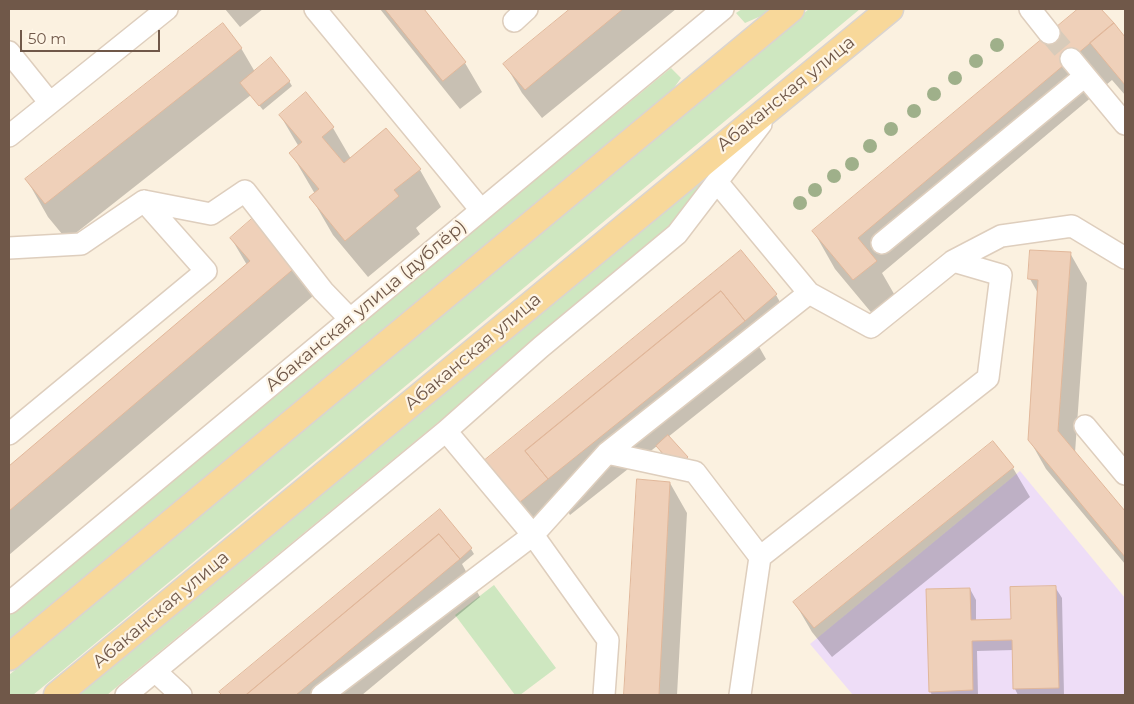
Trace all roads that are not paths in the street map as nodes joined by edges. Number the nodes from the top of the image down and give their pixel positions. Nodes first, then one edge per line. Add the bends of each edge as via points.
1 (167, 9) edge
2 (314, 9) edge
3 (723, 9) edge
4 (791, 9) edge
5 (890, 9) edge
6 (1030, 9) edge
7 (1049, 33) tunnel mouth
8 (9, 52) edge
9 (1071, 59) tunnel mouth
10 (1085, 76) junction
11 (781, 98) junction
12 (50, 103) junction
13 (1125, 124) edge
14 (9, 136) edge
15 (717, 182) junction
16 (144, 201) junction
17 (481, 210) junction
18 (882, 243) dead end
19 (9, 248) edge
20 (1125, 258) edge
21 (953, 261) junction
22 (809, 292) junction
23 (350, 319) junction
24 (1085, 426) dead end
25 (446, 431) junction
26 (9, 434) edge
27 (607, 453) junction
28 (1125, 474) edge
29 (533, 535) junction
30 (760, 557) junction
31 (9, 603) edge
32 (9, 657) edge
33 (155, 671) junction
34 (57, 695) edge
35 (126, 695) edge
36 (181, 695) edge
37 (322, 695) edge
38 (604, 695) edge
39 (740, 695) edge

1 - 12 street
2 - 17 street
3 - 17 street, Абаканская улица (дублёр)
4 - 32 main road
5 - 11 main road, Абаканская улица
6 - 7 street
8 - 12 street
9 - 10 street
10 - 13 street
10 - 18 street
11 - 15 street
11 - 34 main road, Абаканская улица
12 - 14 street
15 - 22 street
15 - 25 street via 677,234
16 - 19 street via 81,244
16 - 23 street via 211,214 244,191
16 - 26 street via 206,271
17 - 23 street, Абаканская улица (дублёр)
20 - 21 street via 1072,226 1001,236
21 - 22 street via 871,327
21 - 30 street via 1001,275 988,378
22 - 27 street
23 - 31 street, Абаканская улица (дублёр)
24 - 28 street
25 - 29 street
25 - 33 street
27 - 29 street
27 - 30 street via 695,472
29 - 37 street
29 - 38 street via 608,640
30 - 39 street
33 - 35 street
33 - 36 street

